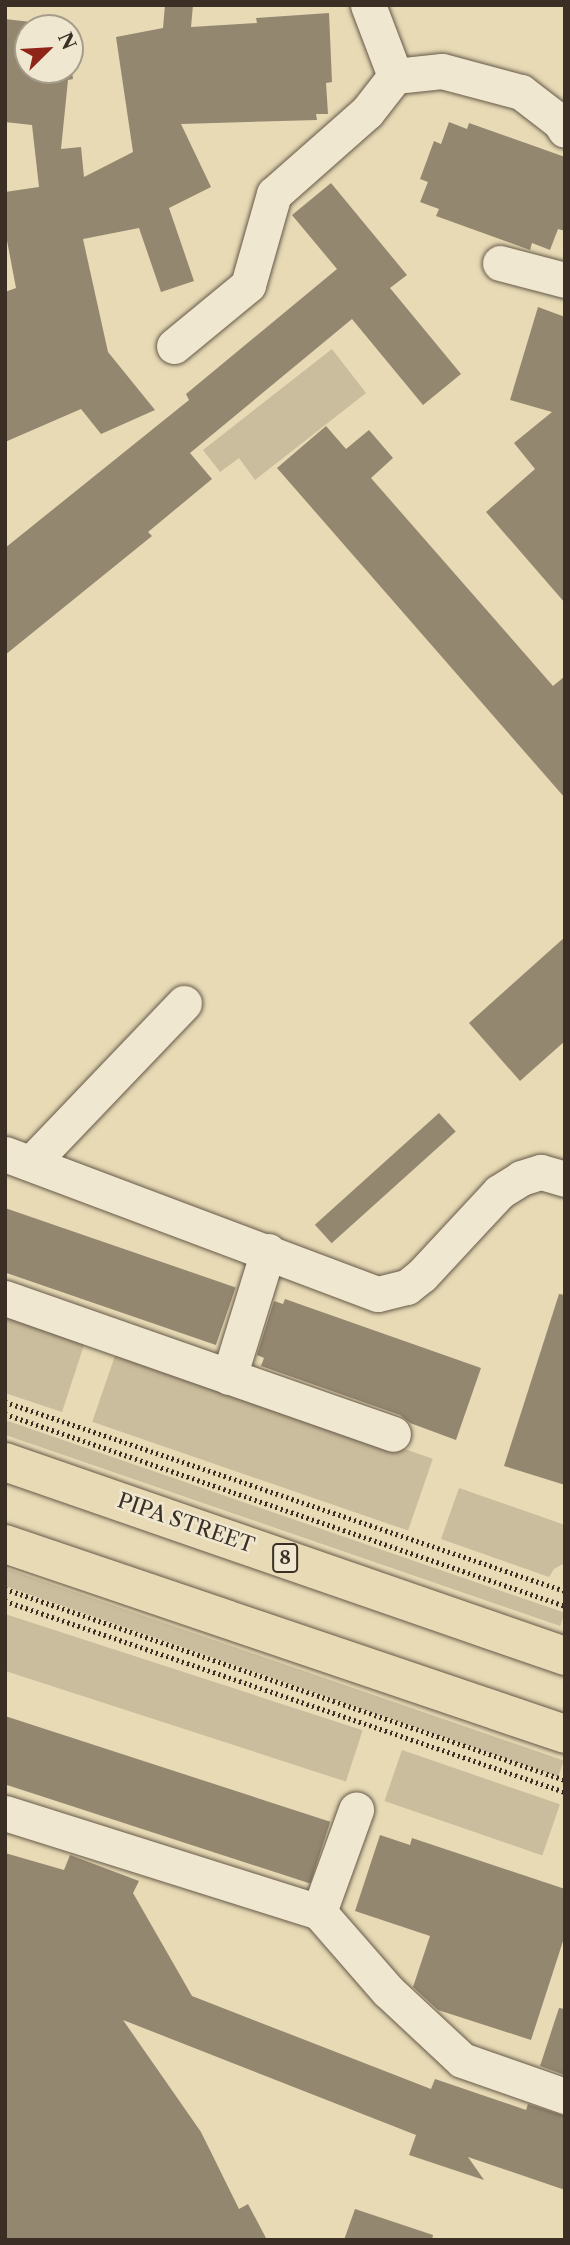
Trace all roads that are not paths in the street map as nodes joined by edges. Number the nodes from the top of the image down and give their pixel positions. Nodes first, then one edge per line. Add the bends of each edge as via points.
1 (368, 5) edge
2 (396, 76) junction
3 (565, 130) edge
4 (500, 262) dead end
5 (565, 280) edge
6 (174, 346) dead end
7 (184, 1003) dead end
8 (19, 1158) edge
9 (565, 1179) edge
10 (268, 1251) junction
11 (5, 1298) edge
12 (229, 1377) junction
13 (393, 1434) dead end
14 (5, 1462) edge
15 (5, 1544) edge
16 (565, 1656) edge
17 (565, 1734) edge
18 (356, 1810) dead end
19 (5, 1813) edge
20 (319, 1912) junction
21 (565, 2096) edge

1 - 2 street
2 - 3 street via 442,71 521,92
2 - 6 street via 367,113 274,194 247,285
4 - 5 street
7 - 8 street
8 - 10 street
9 - 10 street via 541,1172 499,1192 407,1287 378,1294
10 - 12 street
11 - 12 street
12 - 13 street
14 - 16 main road, PIPA STREET / 8
15 - 17 main road
18 - 20 street
19 - 20 street
20 - 21 street via 388,1991 462,2060

